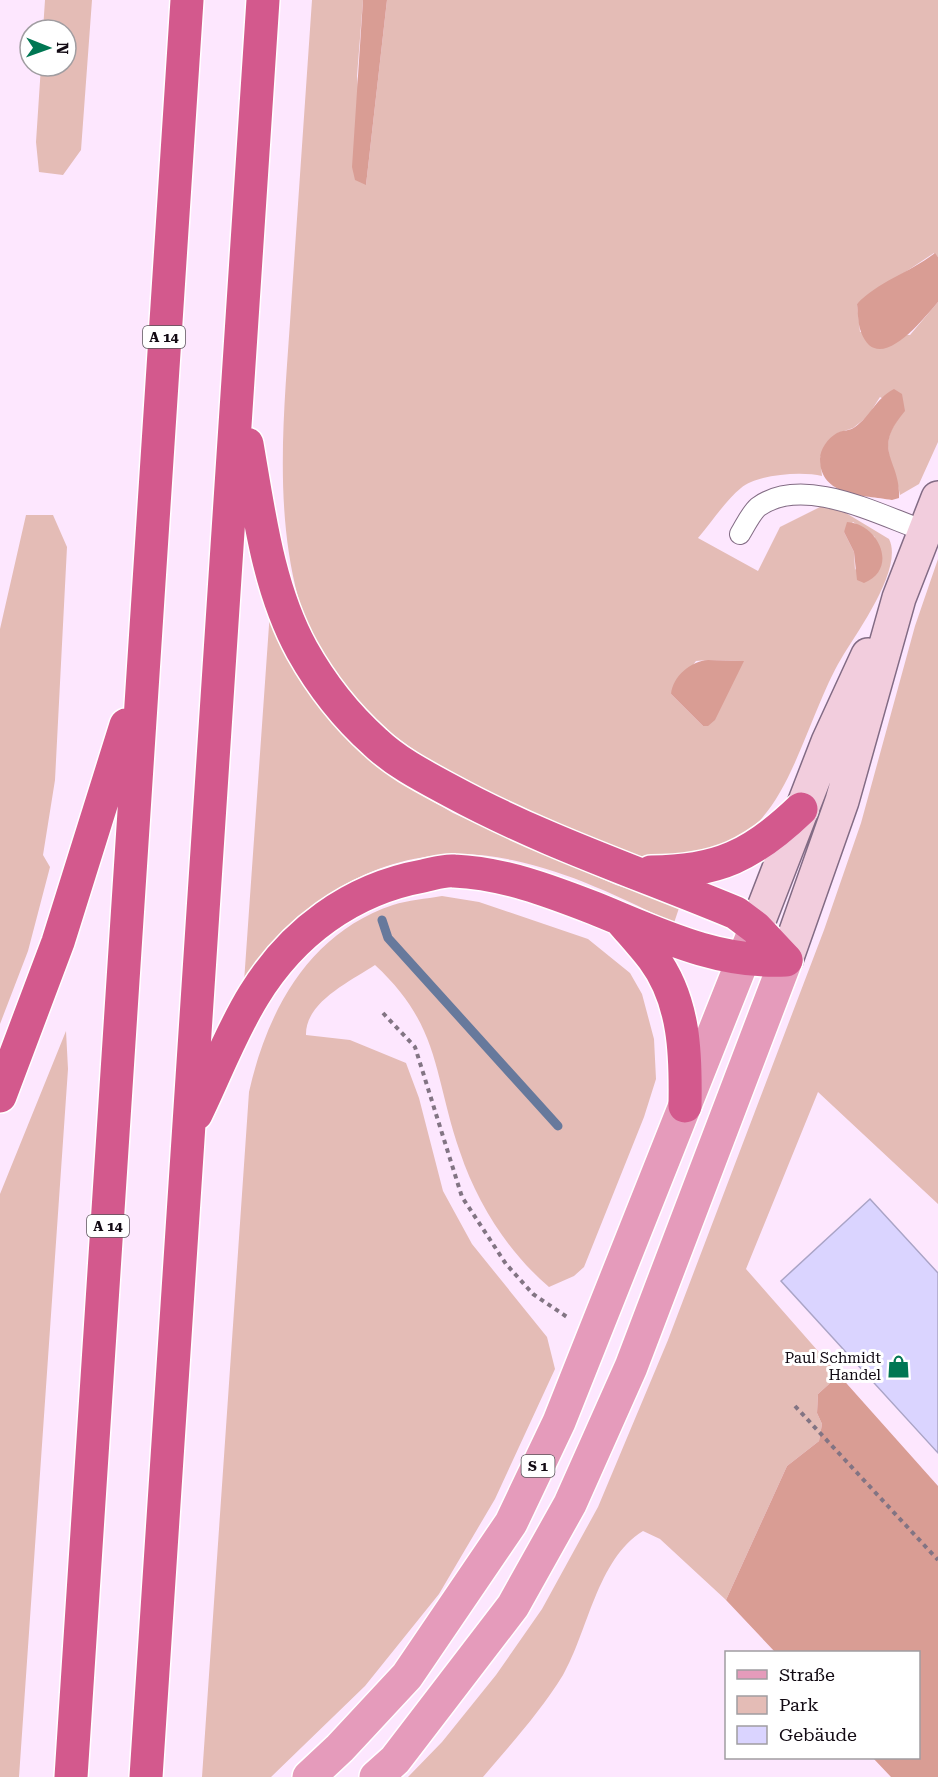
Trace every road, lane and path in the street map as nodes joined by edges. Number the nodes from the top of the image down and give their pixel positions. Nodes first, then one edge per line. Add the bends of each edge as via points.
1 (187, 0) edge
2 (263, 0) edge
3 (238, 389) junction
4 (938, 498) edge
5 (926, 531) junction
6 (740, 534) dead end
7 (899, 598) junction
8 (141, 675) junction
9 (801, 809) junction
10 (633, 872) junction
11 (618, 918) junction
12 (756, 928) junction
13 (786, 960) junction
14 (744, 961) junction
15 (383, 1013) dead end
16 (0, 1096) edge
17 (685, 1106) junction
18 (189, 1130) junction
19 (596, 1329) junction
20 (795, 1406) dead end
21 (938, 1560) edge
22 (72, 1777) edge
23 (146, 1777) edge
24 (309, 1777) edge
25 (376, 1777) edge

1 - 8 highway, A 14
2 - 3 highway
3 - 10 highway via 263,537 280,597 301,649 338,705 376,744 414,771 565,847
3 - 18 highway
4 - 5 main road, S 1
5 - 6 lane via 819,495 782,495 757,508
5 - 7 main road, S 1
7 - 9 main road, S 1 via 867,657
7 - 13 main road, S 1 via 842,801
8 - 16 highway via 57,942
8 - 22 highway, A 14
9 - 10 highway via 772,837 718,864 686,872
9 - 12 main road, S 1
10 - 12 highway via 736,913
11 - 14 highway via 710,954
11 - 17 highway via 654,960 670,990 686,1058
11 - 18 highway via 547,889 452,870 370,890 326,915 289,947 253,996
12 - 13 highway
12 - 14 main road, S 1
13 - 14 highway
13 - 25 main road, S 1 via 631,1367 570,1504 513,1606 394,1760
14 - 17 main road, S 1
15 - 19 path via 415,1047 462,1197 506,1264 533,1294
17 - 19 main road, S 1
18 - 23 highway
19 - 24 main road, S 1 via 559,1422 511,1523 407,1676
20 - 21 path

